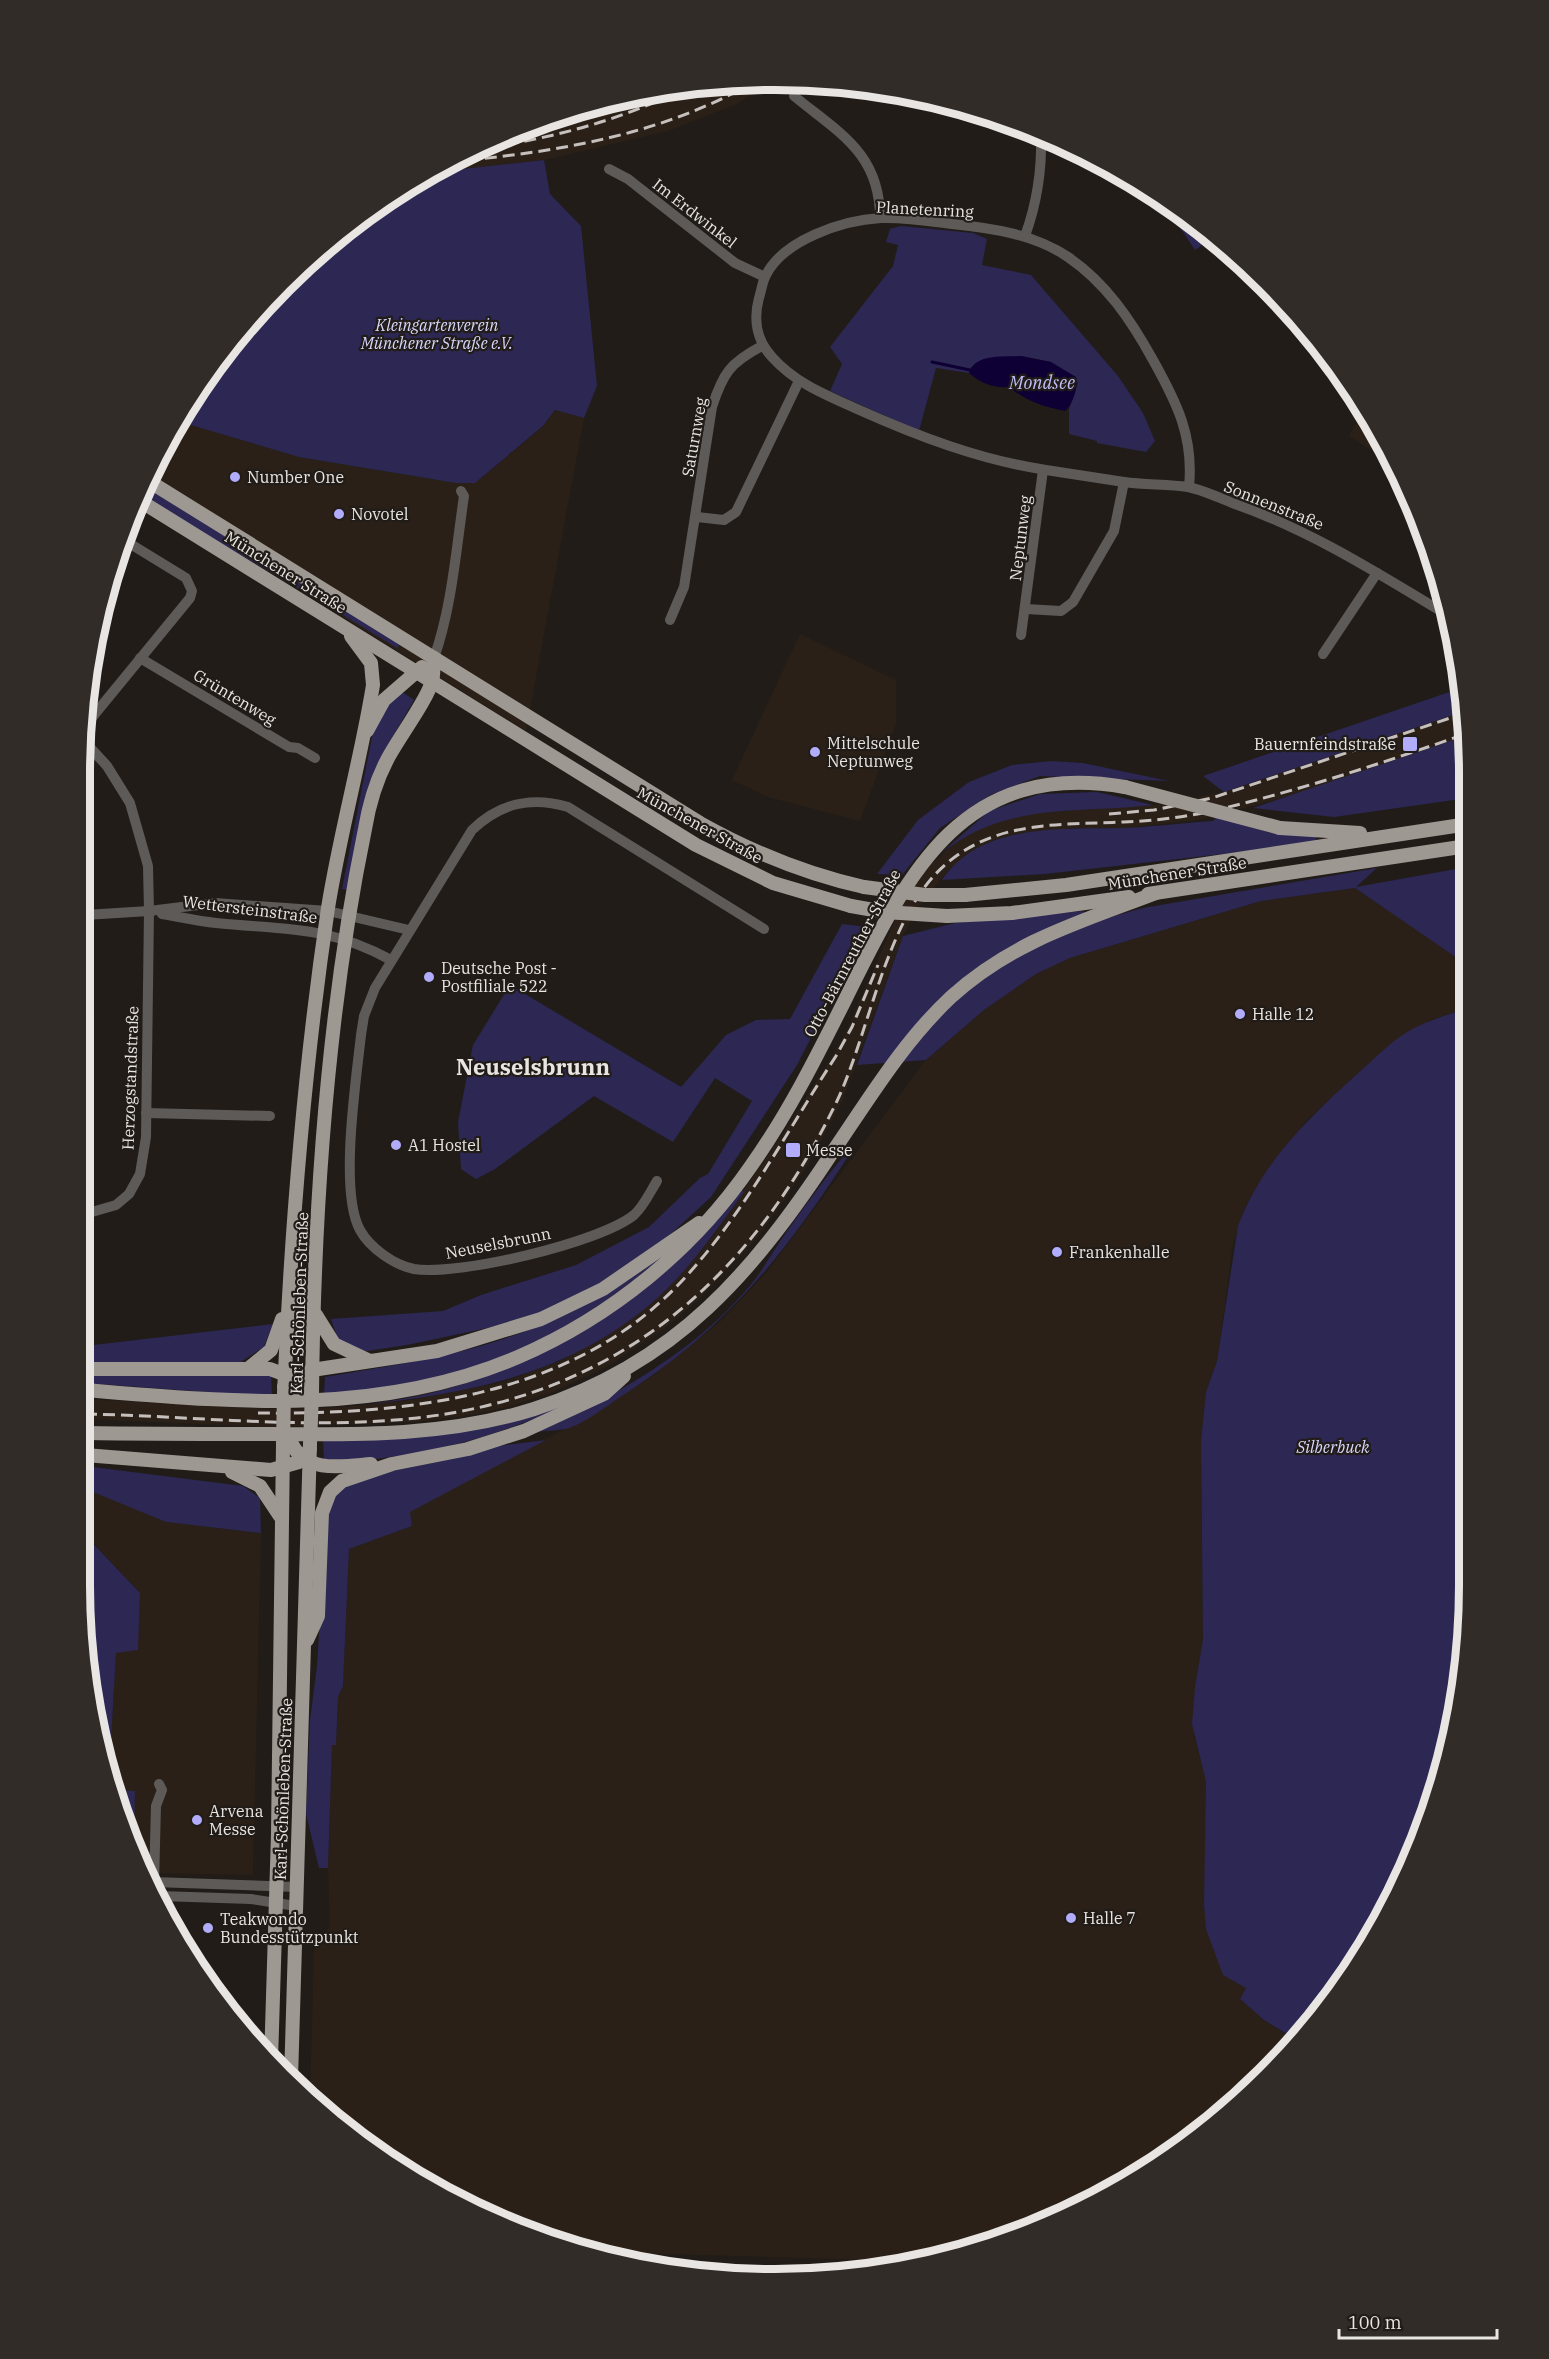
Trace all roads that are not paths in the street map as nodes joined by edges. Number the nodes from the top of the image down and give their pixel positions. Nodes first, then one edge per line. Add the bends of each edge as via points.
1 (794, 96) dead end
2 (1041, 144) edge
3 (609, 169) dead end
4 (880, 218) junction
5 (1025, 236) junction
6 (765, 277) junction
7 (762, 346) junction
8 (799, 381) junction
9 (1043, 470) junction
10 (1124, 482) junction
11 (155, 485) edge
12 (1189, 487) junction
13 (461, 491) dead end
14 (146, 505) edge
15 (697, 517) junction
16 (130, 544) edge
17 (1377, 573) junction
18 (1026, 609) junction
19 (1439, 610) edge
20 (669, 620) dead end
21 (344, 627) junction
22 (1021, 635) dead end
23 (1323, 654) dead end
24 (140, 658) junction
25 (434, 658) junction
26 (415, 672) junction
27 (432, 682) junction
28 (92, 718) edge
29 (361, 740) junction
30 (91, 747) edge
31 (315, 758) dead end
32 (1459, 825) edge
33 (1398, 834) junction
34 (1459, 847) edge
35 (1156, 892) junction
36 (150, 911) junction
37 (328, 911) junction
38 (90, 915) edge
39 (350, 915) junction
40 (764, 929) dead end
41 (410, 930) junction
42 (325, 933) junction
43 (346, 940) junction
44 (391, 960) junction
45 (146, 1113) junction
46 (270, 1116) dead end
47 (657, 1181) dead end
48 (90, 1213) edge
49 (714, 1214) junction
50 (289, 1297) junction
51 (315, 1312) junction
52 (643, 1359) junction
53 (371, 1362) junction
54 (90, 1369) edge
55 (248, 1369) junction
56 (312, 1370) junction
57 (287, 1383) junction
58 (90, 1390) edge
59 (307, 1393) junction
60 (90, 1433) edge
61 (287, 1444) junction
62 (308, 1453) junction
63 (90, 1455) edge
64 (393, 1464) junction
65 (216, 1467) junction
66 (282, 1469) junction
67 (281, 1518) junction
68 (304, 1648) junction
69 (159, 1784) dead end
70 (153, 1871) edge
71 (159, 1882) edge
72 (277, 1885) junction
73 (297, 1887) junction
74 (166, 1896) edge
75 (276, 1904) junction
76 (296, 1906) junction
77 (271, 2049) edge
78 (291, 2070) edge

1 - 4 street via 851,143 868,163 876,180
2 - 5 street via 1041,176
3 - 6 street, Im Erdwinkel via 628,179 735,264
4 - 5 street, Planetenring via 981,227
4 - 6 street, Planetenring via 842,225 806,238 778,259
5 - 12 street, Planetenring via 1065,255 1092,276 1132,323 1185,423 1191,458
6 - 7 street, Planetenring via 756,310
7 - 8 street
7 - 15 street, Saturnweg via 733,364 721,379 712,407
8 - 9 street via 934,441
8 - 15 street via 736,512 724,520
9 - 10 street
9 - 18 street, Neptunweg
10 - 12 street
10 - 18 street via 1114,531 1073,602 1060,611
11 - 25 main road, Münchener Straße
12 - 17 street, Sonnenstraße via 1288,523
13 - 25 street via 464,496 452,579
14 - 21 main road, Münchener Straße
15 - 20 street, Saturnweg via 684,587
16 - 24 street via 186,578 192,591
17 - 19 street, Sonnenstraße
17 - 23 street
18 - 22 street, Neptunweg
21 - 26 main road, Münchener Straße
21 - 29 main road, Karl-Schönleben-Straße via 372,669 373,685
24 - 28 street
24 - 31 street, Grüntenweg via 289,747
25 - 26 main road, Karl-Schönleben-Straße
25 - 27 main road, Karl-Schönleben-Straße
25 - 33 main road, Münchener Straße, bridge via 715,831 795,868 864,887 965,895 1066,885
26 - 27 main road, Münchener Straße
26 - 29 main road, Karl-Schönleben-Straße via 384,700
27 - 35 main road, Münchener Straße, bridge via 710,853 773,883 851,906 947,916 1038,910
27 - 39 main road, Karl-Schönleben-Straße via 377,783 364,829
29 - 37 main road, Karl-Schönleben-Straße
30 - 36 street, Herzogstandstraße via 130,803 148,866
32 - 33 main road, Münchener Straße
33 - 49 main road, Otto-Bärnreuther-Straße, bridge via 1280,828 1125,787 1066,783 1022,791 977,811 935,846 916,868 887,915 778,1125
34 - 35 main road, Münchener Straße
35 - 52 main road via 1035,939 992,964 950,999 916,1034 881,1080 753,1263 706,1311
36 - 37 street, Wettersteinstraße via 215,903
36 - 38 street, Wettersteinstraße
36 - 42 street, Wettersteinstraße via 215,923
36 - 45 street, Herzogstandstraße
37 - 39 street, Wettersteinstraße
37 - 42 main road, Karl-Schönleben-Straße
39 - 41 street
39 - 43 main road, Karl-Schönleben-Straße
40 - 41 street, Neuselsbrunn via 568,807 534,800 495,812 472,830
41 - 44 street, Neuselsbrunn
42 - 43 street, Wettersteinstraße
42 - 50 main road, Karl-Schönleben-Straße via 306,1084
43 - 44 street
43 - 51 main road, Karl-Schönleben-Straße via 327,1090
44 - 47 street, Neuselsbrunn via 364,1016 351,1156 350,1198 355,1219 375,1248 398,1264 414,1269 500,1262 563,1246 621,1222 634,1214
45 - 46 street
45 - 48 street, Herzogstandstraße via 146,1137 135,1186 116,1205
49 - 53 main road, Otto-Bärnreuther-Straße via 610,1284 561,1311 452,1348
49 - 58 main road, Otto-Bärnreuther-Straße via 664,1264 593,1317 517,1358 459,1379 395,1394 316,1402 234,1401
50 - 55 main road via 271,1350
50 - 57 main road, Karl-Schönleben-Straße
51 - 53 main road via 334,1344
51 - 56 main road, Karl-Schönleben-Straße
52 - 60 main road via 555,1402 511,1416 444,1428 342,1434
52 - 64 main road via 604,1394 542,1423 468,1449
53 - 56 main road, Otto-Bärnreuther-Straße
54 - 55 main road
55 - 57 main road via 270,1369
56 - 57 main road, Otto-Bärnreuther-Straße
56 - 59 main road, Karl-Schönleben-Straße
57 - 59 main road
57 - 61 main road, Karl-Schönleben-Straße, bridge via 283,1427
59 - 62 main road, Karl-Schönleben-Straße, bridge via 311,1414
61 - 62 main road
61 - 66 main road, Karl-Schönleben-Straße
62 - 64 main road via 330,1466
62 - 66 main road
62 - 68 main road, Karl-Schönleben-Straße
63 - 65 main road
64 - 68 main road via 350,1476 327,1497 321,1528 318,1616
65 - 66 main road
65 - 67 main road via 256,1483 269,1496
66 - 67 main road, Karl-Schönleben-Straße
67 - 72 main road, Karl-Schönleben-Straße
68 - 73 main road, Karl-Schönleben-Straße
69 - 70 street via 162,1790 156,1806
71 - 72 street
72 - 73 street
72 - 75 main road, Karl-Schönleben-Straße
73 - 76 main road, Karl-Schönleben-Straße
74 - 75 street via 251,1899
75 - 76 street
75 - 77 main road, Karl-Schönleben-Straße
76 - 78 main road, Karl-Schönleben-Straße

